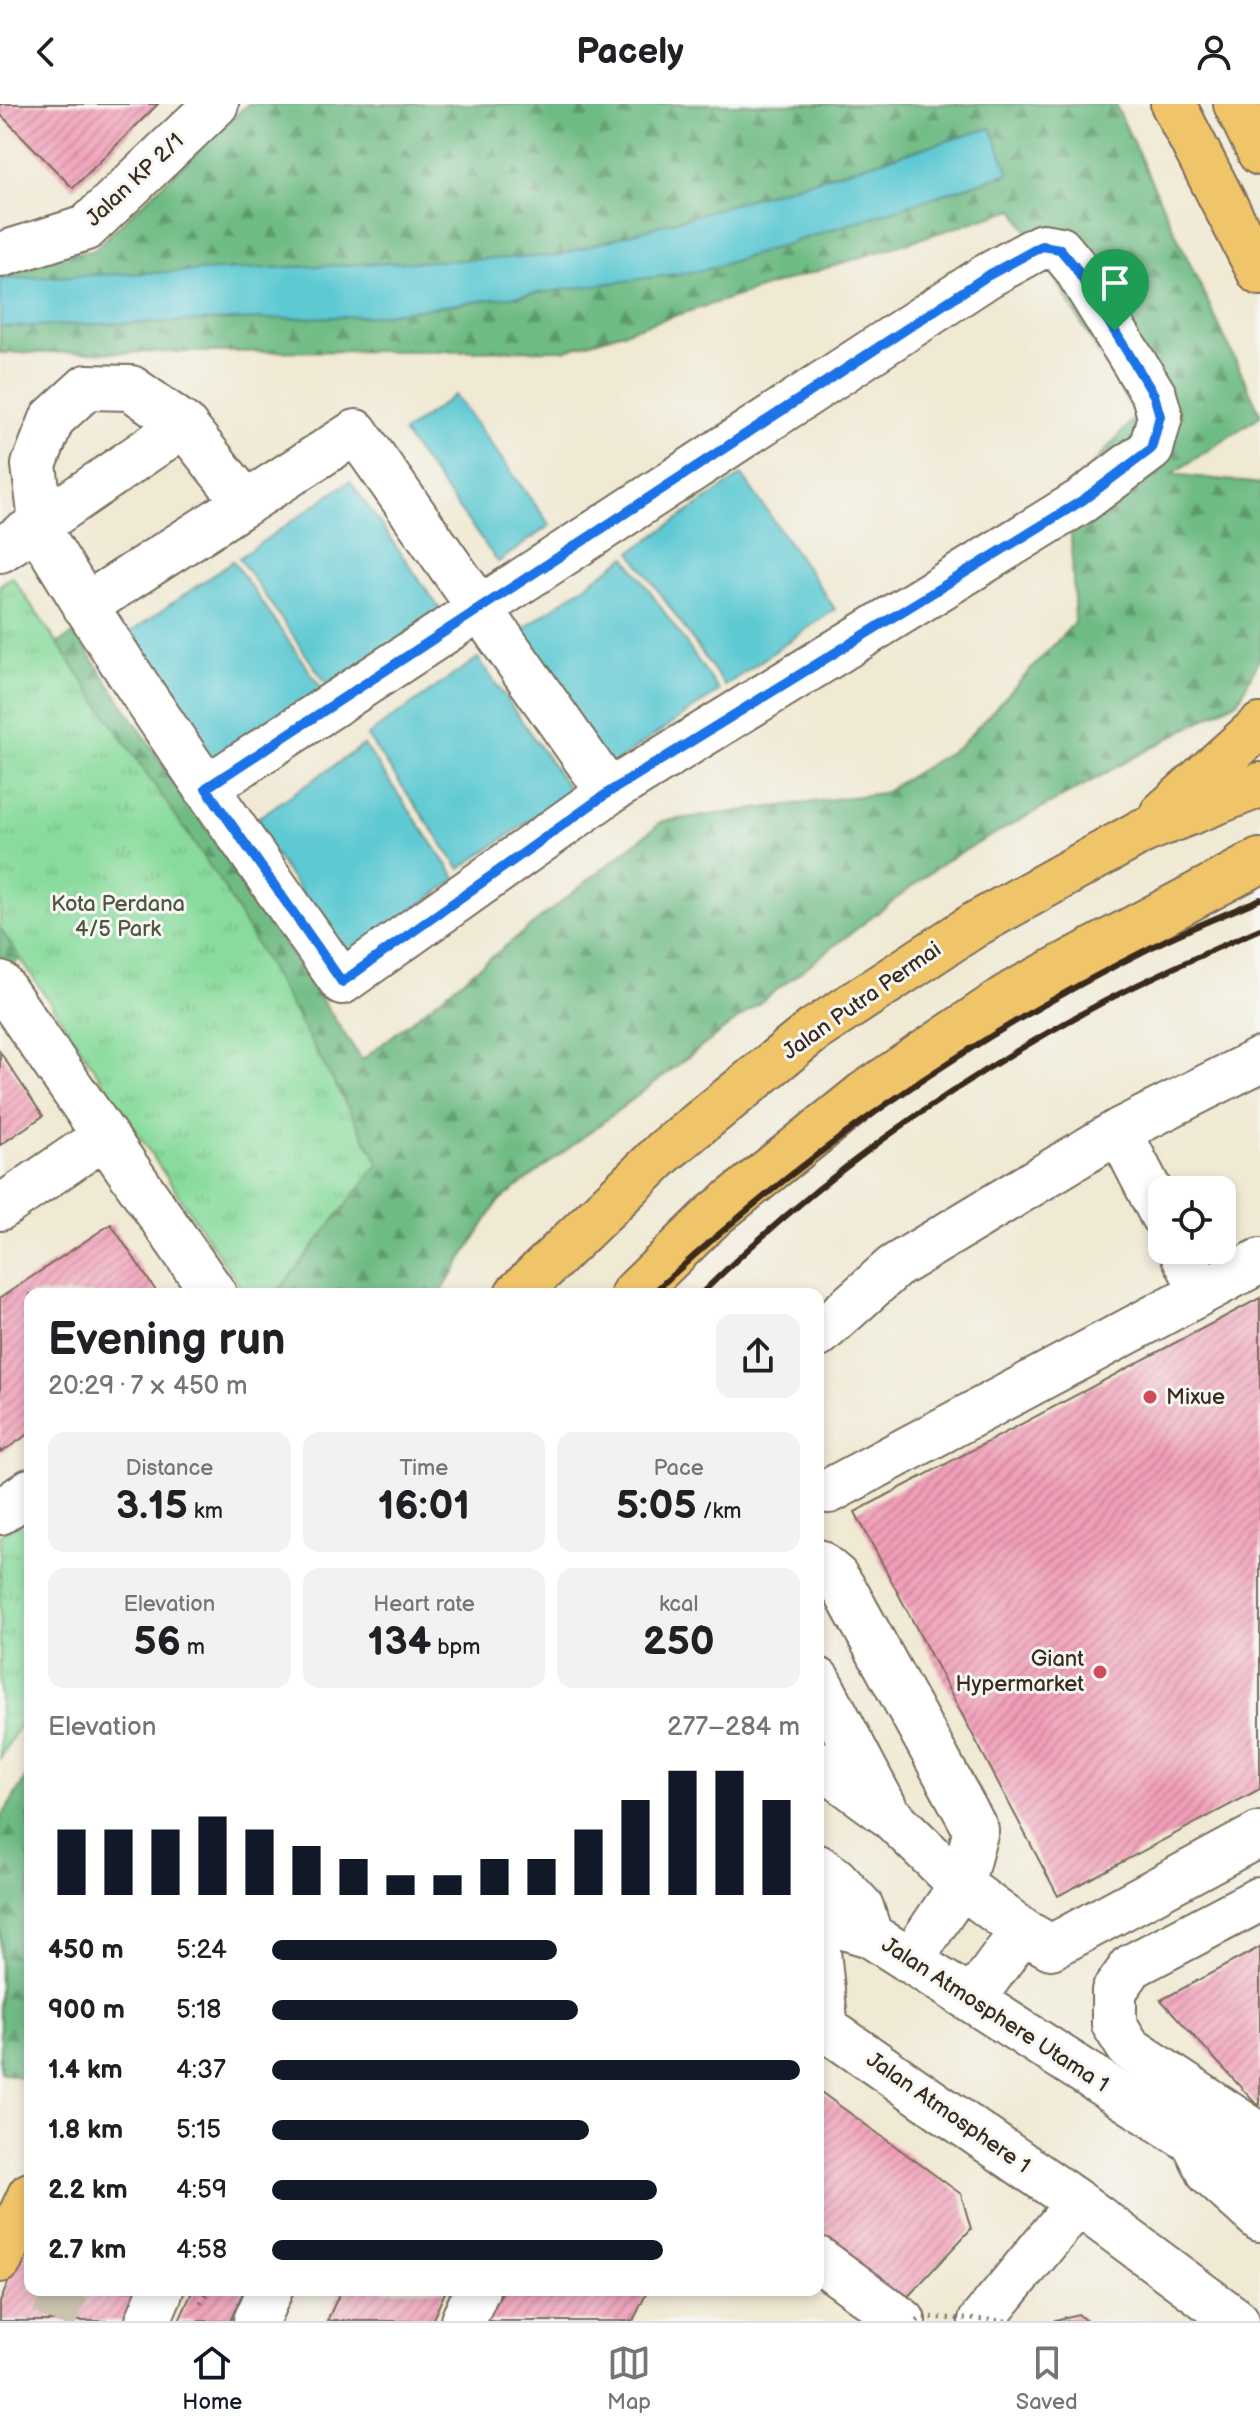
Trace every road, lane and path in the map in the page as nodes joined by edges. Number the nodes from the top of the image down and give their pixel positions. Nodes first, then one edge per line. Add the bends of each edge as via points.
1 (216, 104) edge
2 (1173, 104) edge
3 (1236, 104) edge
4 (1260, 153) edge
5 (0, 255) edge
6 (1260, 273) edge
7 (184, 425) junction
8 (246, 503) junction
9 (37, 526) junction
10 (0, 550) edge
11 (85, 606) junction
12 (479, 609) junction
13 (1260, 726) edge
14 (1260, 785) edge
15 (206, 788) junction
16 (609, 792) junction
17 (1143, 831) junction
18 (1260, 861) edge
19 (0, 984) edge
20 (1260, 1060) edge
21 (1119, 1131) junction
22 (105, 1136) junction
23 (1148, 1188) edge
24 (0, 1208) edge
25 (1260, 1261) edge
26 (1188, 1264) edge
27 (210, 1288) edge
28 (523, 1288) edge
29 (639, 1288) edge
30 (1202, 1291) junction
31 (824, 1330) edge
32 (824, 1491) edge
33 (24, 1495) edge
34 (0, 1512) edge
35 (824, 1567) edge
36 (824, 1691) edge
37 (824, 1767) edge
38 (890, 1816) junction
39 (1260, 1834) edge
40 (824, 1871) edge
41 (961, 1885) junction
42 (1260, 1899) edge
43 (824, 1921) edge
44 (1024, 1932) junction
45 (870, 1935) junction
46 (910, 1961) junction
47 (972, 2000) junction
48 (824, 2027) edge
49 (1232, 2148) edge
50 (1078, 2203) junction
51 (24, 2208) edge
52 (1260, 2219) edge
53 (0, 2260) edge
54 (824, 2263) edge
55 (158, 2296) edge
56 (267, 2296) edge
57 (474, 2296) edge
58 (148, 2321) edge
59 (256, 2321) edge
60 (463, 2321) edge
61 (903, 2321) edge
62 (917, 2321) edge
63 (981, 2321) edge
64 (1010, 2321) edge
65 (1237, 2321) edge

1 - 5 street, Jalan KP 2/1 via 86,228
2 - 6 main road
3 - 4 main road
7 - 8 street
7 - 9 street
7 - 9 street via 131,388 87,387 52,419 34,465
8 - 11 street
8 - 12 street via 356,432
9 - 10 street
9 - 11 street
11 - 15 street
12 - 15 street
12 - 16 street
12 - 16 street via 987,276 1042,246 1060,249 1075,267 1154,395 1160,416 1151,449 1083,500
13 - 17 main road
14 - 17 main road, Jalan Putra Permai
15 - 16 street via 342,982
17 - 28 main road, Jalan Putra Permai via 976,924 814,1030 665,1151
18 - 29 main road via 1013,993 864,1094 714,1215
19 - 22 street
20 - 21 street
21 - 23 street
21 - 31 street via 894,1267
22 - 24 street
22 - 27 street
25 - 30 street
26 - 30 street
30 - 32 street
33 - 34 street
35 - 41 street via 846,1592 976,1830
36 - 38 street
37 - 38 street
38 - 41 street
39 - 44 street via 1051,1947
40 - 45 street, Jalan Atmosphere Utama 1 via 861,1907
41 - 44 street
41 - 46 street
42 - 49 street via 1132,1966 1114,1991 1114,2024 1129,2048
43 - 45 street
44 - 47 street
45 - 46 street, Jalan Atmosphere Utama 1
46 - 47 street, Jalan Atmosphere Utama 1
47 - 49 street, Jalan Atmosphere Utama 1
48 - 50 street, Jalan Atmosphere 1
49 - 52 street, Jalan Atmosphere Utama 1
50 - 63 street
50 - 65 street, Jalan Atmosphere 1
51 - 53 main road
54 - 61 street
55 - 58 street
56 - 59 street
57 - 60 street
62 - 64 path, bridge

